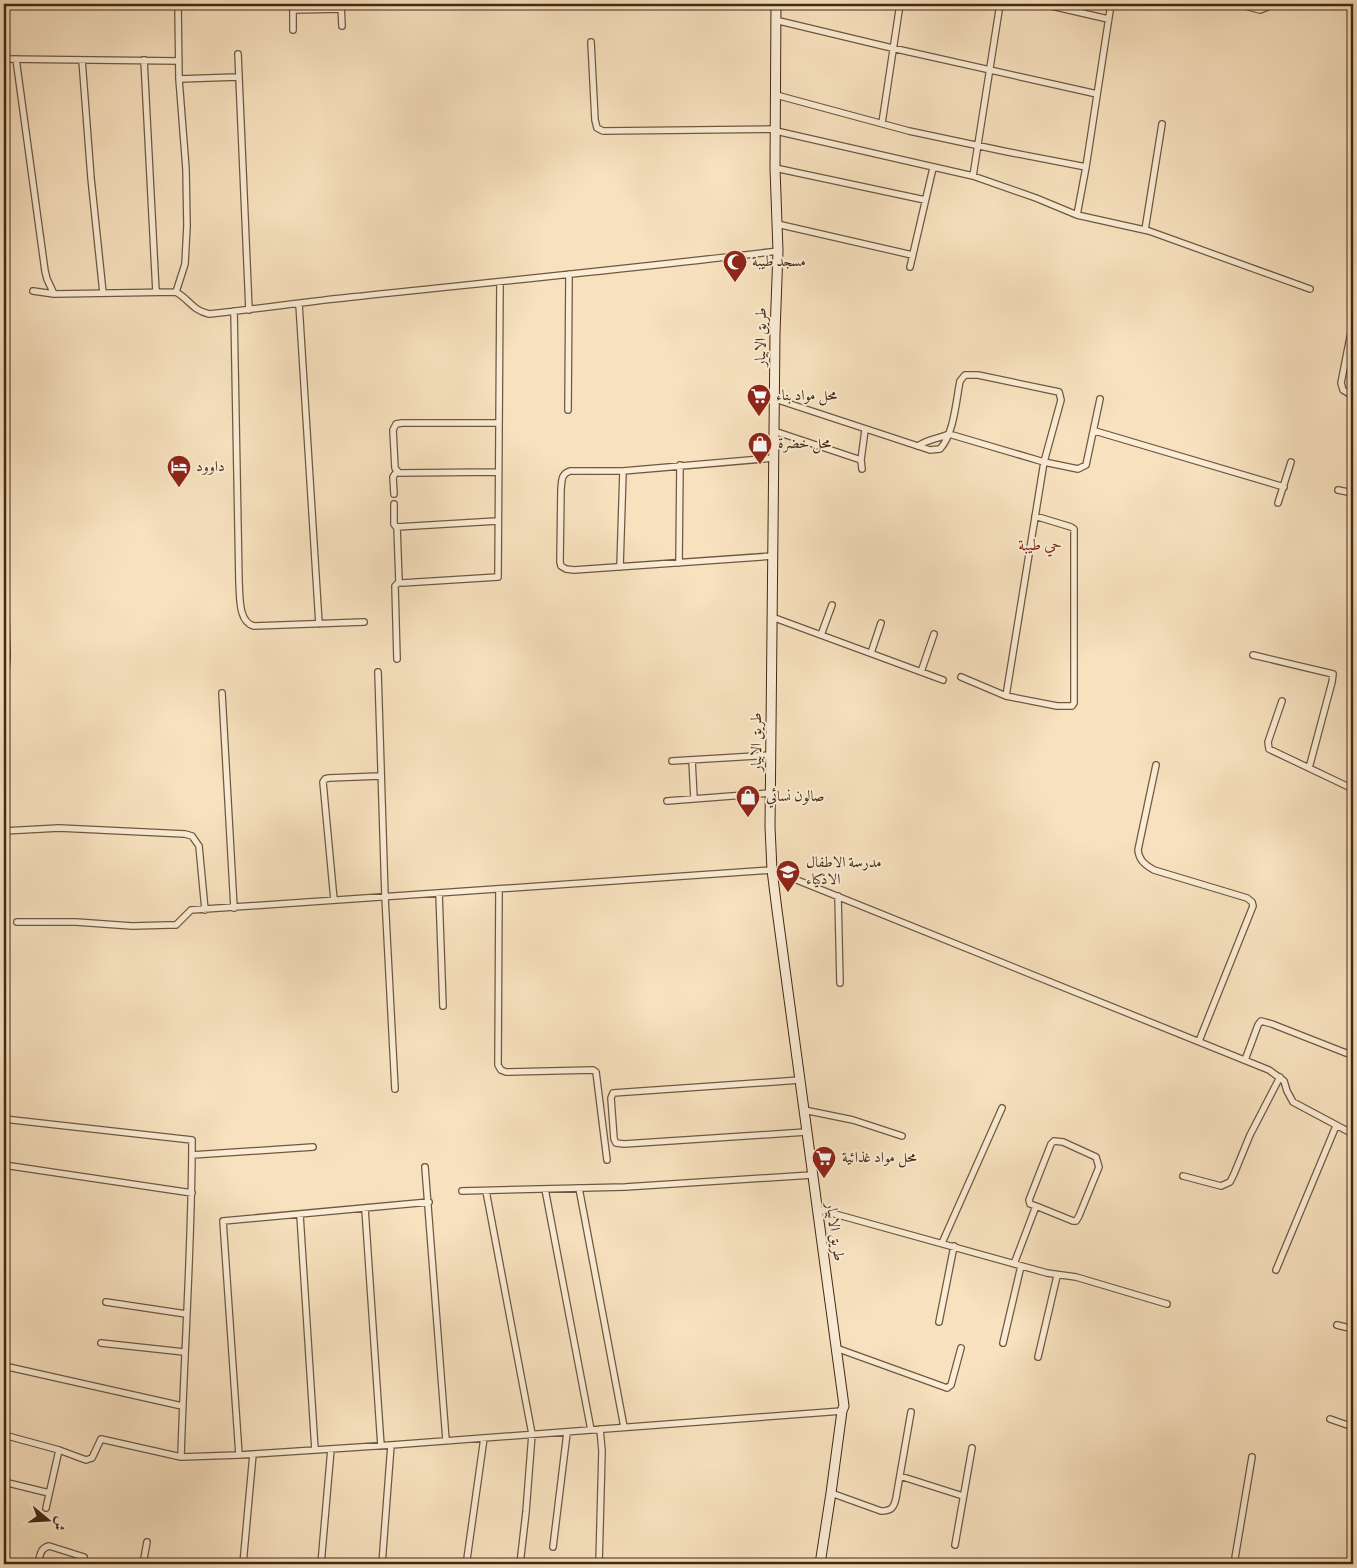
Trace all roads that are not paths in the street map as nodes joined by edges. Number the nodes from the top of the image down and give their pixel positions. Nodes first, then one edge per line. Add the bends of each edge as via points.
1 (178, 4) edge
2 (776, 4) edge
3 (900, 4) edge
4 (1000, 4) edge
5 (1043, 4) edge
6 (1111, 4) edge
7 (1238, 4) edge
8 (1275, 4) edge
9 (341, 6) edge
10 (293, 7) edge
11 (775, 20) junction
12 (1108, 20) junction
13 (342, 26) dead end
14 (293, 30) dead end
15 (591, 42) dead end
16 (892, 48) junction
17 (238, 54) dead end
18 (4, 58) edge
19 (16, 59) junction
20 (82, 60) junction
21 (144, 60) junction
22 (179, 61) junction
23 (989, 70) junction
24 (237, 77) junction
25 (179, 79) junction
26 (1097, 94) junction
27 (776, 95) junction
28 (882, 123) junction
29 (1162, 124) dead end
30 (776, 130) junction
31 (978, 144) junction
32 (1086, 167) junction
33 (775, 168) junction
34 (933, 168) junction
35 (973, 176) junction
36 (925, 200) junction
37 (1077, 215) junction
38 (777, 224) junction
39 (1145, 230) junction
40 (778, 252) junction
41 (912, 255) junction
42 (910, 268) dead end
43 (569, 274) junction
44 (500, 282) junction
45 (1310, 289) dead end
46 (33, 290) dead end
47 (104, 292) junction
48 (156, 292) junction
49 (176, 292) junction
50 (54, 294) junction
51 (298, 304) junction
52 (249, 310) junction
53 (234, 311) junction
54 (1353, 322) edge
55 (1353, 392) edge
56 (775, 399) junction
57 (1100, 400) dead end
58 (568, 410) dead end
59 (498, 423) junction
60 (865, 430) junction
61 (774, 431) junction
62 (1095, 431) junction
63 (949, 434) junction
64 (918, 446) junction
65 (774, 458) junction
66 (861, 460) junction
67 (1044, 462) junction
68 (1291, 462) dead end
69 (680, 465) junction
70 (862, 469) dead end
71 (397, 471) junction
72 (623, 471) junction
73 (498, 472) junction
74 (1284, 487) junction
75 (1338, 490) dead end
76 (1353, 493) edge
77 (394, 494) dead end
78 (394, 504) dead end
79 (1278, 504) dead end
80 (1035, 516) junction
81 (497, 521) junction
82 (397, 528) junction
83 (773, 556) junction
84 (679, 563) junction
85 (620, 567) junction
86 (5, 576) dead end
87 (399, 582) junction
88 (832, 605) dead end
89 (772, 617) junction
90 (364, 622) dead end
91 (881, 623) dead end
92 (319, 624) junction
93 (934, 634) dead end
94 (821, 635) junction
95 (871, 653) junction
96 (1253, 655) dead end
97 (397, 659) dead end
98 (378, 672) dead end
99 (921, 672) junction
100 (961, 676) dead end
101 (943, 680) dead end
102 (222, 693) dead end
103 (1006, 696) junction
104 (1282, 701) dead end
105 (770, 755) junction
106 (692, 760) junction
107 (672, 761) dead end
108 (1156, 765) dead end
109 (4, 766) edge
110 (1309, 768) junction
111 (380, 776) junction
112 (1353, 789) edge
113 (770, 793) junction
114 (694, 799) junction
115 (667, 801) dead end
116 (4, 831) edge
117 (772, 870) junction
118 (499, 889) junction
119 (439, 893) junction
120 (838, 896) junction
121 (385, 897) junction
122 (334, 900) junction
123 (234, 908) junction
124 (205, 910) junction
125 (16, 922) dead end
126 (840, 983) dead end
127 (443, 1006) dead end
128 (1199, 1041) junction
129 (1346, 1054) dead end
130 (1245, 1060) junction
131 (1280, 1077) junction
132 (800, 1080) junction
133 (396, 1089) dead end
134 (1002, 1108) dead end
135 (804, 1110) junction
136 (4, 1119) edge
137 (1336, 1126) junction
138 (806, 1132) junction
139 (1353, 1134) edge
140 (902, 1136) dead end
141 (313, 1147) dead end
142 (192, 1155) junction
143 (607, 1160) dead end
144 (4, 1166) edge
145 (425, 1167) dead end
146 (812, 1175) junction
147 (1183, 1176) dead end
148 (579, 1188) junction
149 (545, 1189) junction
150 (486, 1190) junction
151 (462, 1191) dead end
152 (192, 1193) junction
153 (429, 1202) junction
154 (1036, 1206) junction
155 (365, 1208) junction
156 (818, 1209) junction
157 (300, 1215) junction
158 (942, 1243) junction
159 (954, 1246) junction
160 (1014, 1264) junction
161 (1021, 1266) junction
162 (1276, 1270) dead end
163 (1057, 1276) junction
164 (106, 1302) dead end
165 (1167, 1304) dead end
166 (186, 1314) junction
167 (939, 1322) dead end
168 (1337, 1325) dead end
169 (1353, 1330) edge
170 (101, 1343) dead end
171 (1002, 1343) dead end
172 (836, 1348) junction
173 (961, 1348) dead end
174 (184, 1352) junction
175 (1038, 1357) dead end
176 (4, 1366) edge
177 (182, 1406) junction
178 (842, 1411) junction
179 (911, 1412) dead end
180 (1330, 1419) dead end
181 (624, 1427) junction
182 (1353, 1428) edge
183 (600, 1429) junction
184 (590, 1430) junction
185 (567, 1433) junction
186 (532, 1434) junction
187 (4, 1435) edge
188 (484, 1438) junction
189 (446, 1440) junction
190 (391, 1445) junction
191 (381, 1446) junction
192 (972, 1448) dead end
193 (330, 1449) junction
194 (59, 1450) junction
195 (315, 1450) junction
196 (252, 1454) junction
197 (239, 1455) junction
198 (181, 1457) junction
199 (1252, 1457) dead end
200 (900, 1476) junction
201 (4, 1482) edge
202 (49, 1493) junction
203 (831, 1493) junction
204 (964, 1496) junction
205 (46, 1508) dead end
206 (147, 1542) dead end
207 (955, 1545) dead end
208 (553, 1547) dead end
209 (84, 1557) dead end
210 (38, 1564) edge
211 (143, 1564) edge
212 (243, 1564) edge
213 (322, 1564) edge
214 (382, 1564) edge
215 (464, 1564) edge
216 (520, 1564) edge
217 (599, 1564) edge
218 (820, 1564) edge
219 (1234, 1564) edge

1 - 22 street
2 - 11 main road, طريق الابيار
3 - 16 street
4 - 23 street
5 - 12 street
6 - 12 street
7 - 8 street via 1260,10
9 - 10 street
9 - 13 street
10 - 14 street
11 - 16 street
11 - 27 main road, طريق الابيار
12 - 26 street
15 - 30 street via 595,120 597,128 603,131
16 - 23 street
16 - 28 street
17 - 24 street
18 - 19 street
19 - 20 street
19 - 50 street via 45,271
20 - 21 street
20 - 47 street
21 - 22 street
21 - 48 street
22 - 25 street
23 - 26 street
23 - 31 street
24 - 25 street
24 - 52 street
25 - 49 street via 186,169 187,250
26 - 32 street
27 - 28 street
27 - 30 main road, طريق الابيار
28 - 31 street
29 - 39 street
30 - 33 main road, طريق الابيار
30 - 34 street
31 - 32 street
31 - 35 street
32 - 37 street
33 - 36 street
33 - 38 main road, طريق الابيار
34 - 35 street
34 - 36 street
35 - 37 street
36 - 41 street
37 - 39 street
38 - 40 main road, طريق الابيار
38 - 41 street
39 - 45 street
40 - 43 street
40 - 56 main road, طريق الابيار
41 - 42 street
43 - 44 street
43 - 58 street
44 - 51 street
44 - 59 street
46 - 50 street
47 - 48 street
47 - 50 street
48 - 49 street
49 - 53 street via 200,312
51 - 52 street
51 - 92 street
52 - 53 street
53 - 92 street via 239,582 243,617 254,626
54 - 55 street via 1341,383 1343,390
56 - 60 street
56 - 61 main road, طريق الابيار
57 - 62 street
59 - 71 street via 396,424 393,430
59 - 73 street
60 - 64 street
60 - 66 street
61 - 65 main road, طريق الابيار
61 - 66 street
62 - 67 street via 1086,465 1082,468
62 - 74 street
63 - 64 street via 931,438
63 - 64 street via 940,449
63 - 67 street
63 - 67 street via 960,381 965,375 1059,392 1061,400
65 - 69 street
65 - 83 main road, طريق الابيار
66 - 70 street
67 - 80 street
68 - 74 street
69 - 72 street
69 - 84 street
71 - 73 street
71 - 77 street via 393,477
72 - 85 street
72 - 85 street via 570,471 564,473 561,489 561,566 574,570
73 - 81 street
74 - 79 street
75 - 76 street
78 - 82 street
80 - 103 street
80 - 103 street via 1074,530 1075,700 1072,706 1066,707
81 - 82 street
81 - 87 street via 497,577
82 - 87 street
83 - 84 street
83 - 89 main road, طريق الابيار
84 - 85 street
86 - 109 street
87 - 97 street via 395,586
88 - 94 street
89 - 94 street
89 - 105 main road, طريق الابيار
90 - 92 street
91 - 95 street
93 - 99 street
94 - 95 street
95 - 99 street
96 - 110 street via 1333,676
98 - 111 street
99 - 101 street
100 - 103 street
102 - 123 street
104 - 110 street via 1268,746
105 - 106 street
105 - 113 main road, طريق الابيار
106 - 107 street
106 - 114 street
108 - 128 street via 1138,850 1140,859 1154,870 1247,898 1253,906
110 - 112 street
111 - 121 street
111 - 122 street via 329,778 323,782
113 - 114 street
113 - 117 main road, طريق الابيار
114 - 115 street
116 - 124 street via 44,828 192,836 199,846
117 - 118 street
117 - 120 street
117 - 132 main road, طريق الابيار
118 - 119 street
118 - 143 street via 498,1065 506,1072 596,1072
119 - 121 street
119 - 127 street
120 - 126 street
120 - 128 street
121 - 122 street
121 - 133 street
122 - 123 street
123 - 124 street
124 - 125 street via 191,910 176,925
128 - 130 street
129 - 130 street via 1261,1021
130 - 131 street
131 - 137 street via 1293,1102
131 - 147 street via 1230,1182 1221,1186
132 - 135 main road, طريق الابيار
132 - 138 street via 613,1093 614,1139 616,1143 624,1144
134 - 158 street
135 - 138 main road, طريق الابيار
135 - 140 street via 853,1120
136 - 142 street via 192,1140
137 - 139 street
137 - 162 street
138 - 146 main road, طريق الابيار
141 - 142 street
142 - 152 street
144 - 152 street
145 - 153 street
146 - 148 street
146 - 156 main road, طريق الابيار
148 - 149 street
148 - 181 street
149 - 150 street
149 - 184 street
150 - 151 street
150 - 186 street
152 - 166 street
153 - 155 street
153 - 189 street
154 - 154 street via 1072,1221 1078,1219 1098,1167 1096,1157 1054,1141 1030,1194 1030,1204
154 - 160 street
155 - 157 street
155 - 191 street
156 - 158 street
156 - 172 main road, طريق الابيار
157 - 195 street
157 - 197 street via 223,1221
158 - 159 street
159 - 160 street
159 - 167 street
160 - 161 street
161 - 163 street
161 - 171 street
163 - 165 street via 1076,1277
163 - 175 street
164 - 166 street
166 - 174 street
168 - 169 street
170 - 174 street
172 - 173 street via 947,1388 951,1385
172 - 178 main road, طريق الابيار
174 - 177 street
176 - 177 street
177 - 198 street
178 - 181 street
178 - 203 main road, طريق الابيار
179 - 200 street
180 - 182 street
181 - 183 street
183 - 184 street
183 - 217 street
184 - 185 street
185 - 186 street
185 - 208 street
186 - 188 street
186 - 216 street
187 - 194 street
188 - 189 street
188 - 215 street
189 - 190 street
190 - 191 street
190 - 214 street
191 - 193 street
192 - 204 street
193 - 195 street
193 - 213 street
194 - 198 street via 90,1460 100,1441 105,1439
194 - 202 street
195 - 196 street
196 - 197 street
196 - 212 street
197 - 198 street
199 - 219 street
200 - 203 street via 894,1505 889,1511 864,1506
200 - 204 street
201 - 202 street
202 - 205 street
203 - 218 main road, طريق الابيار
204 - 207 street
206 - 211 street
209 - 210 street via 49,1546 40,1552

